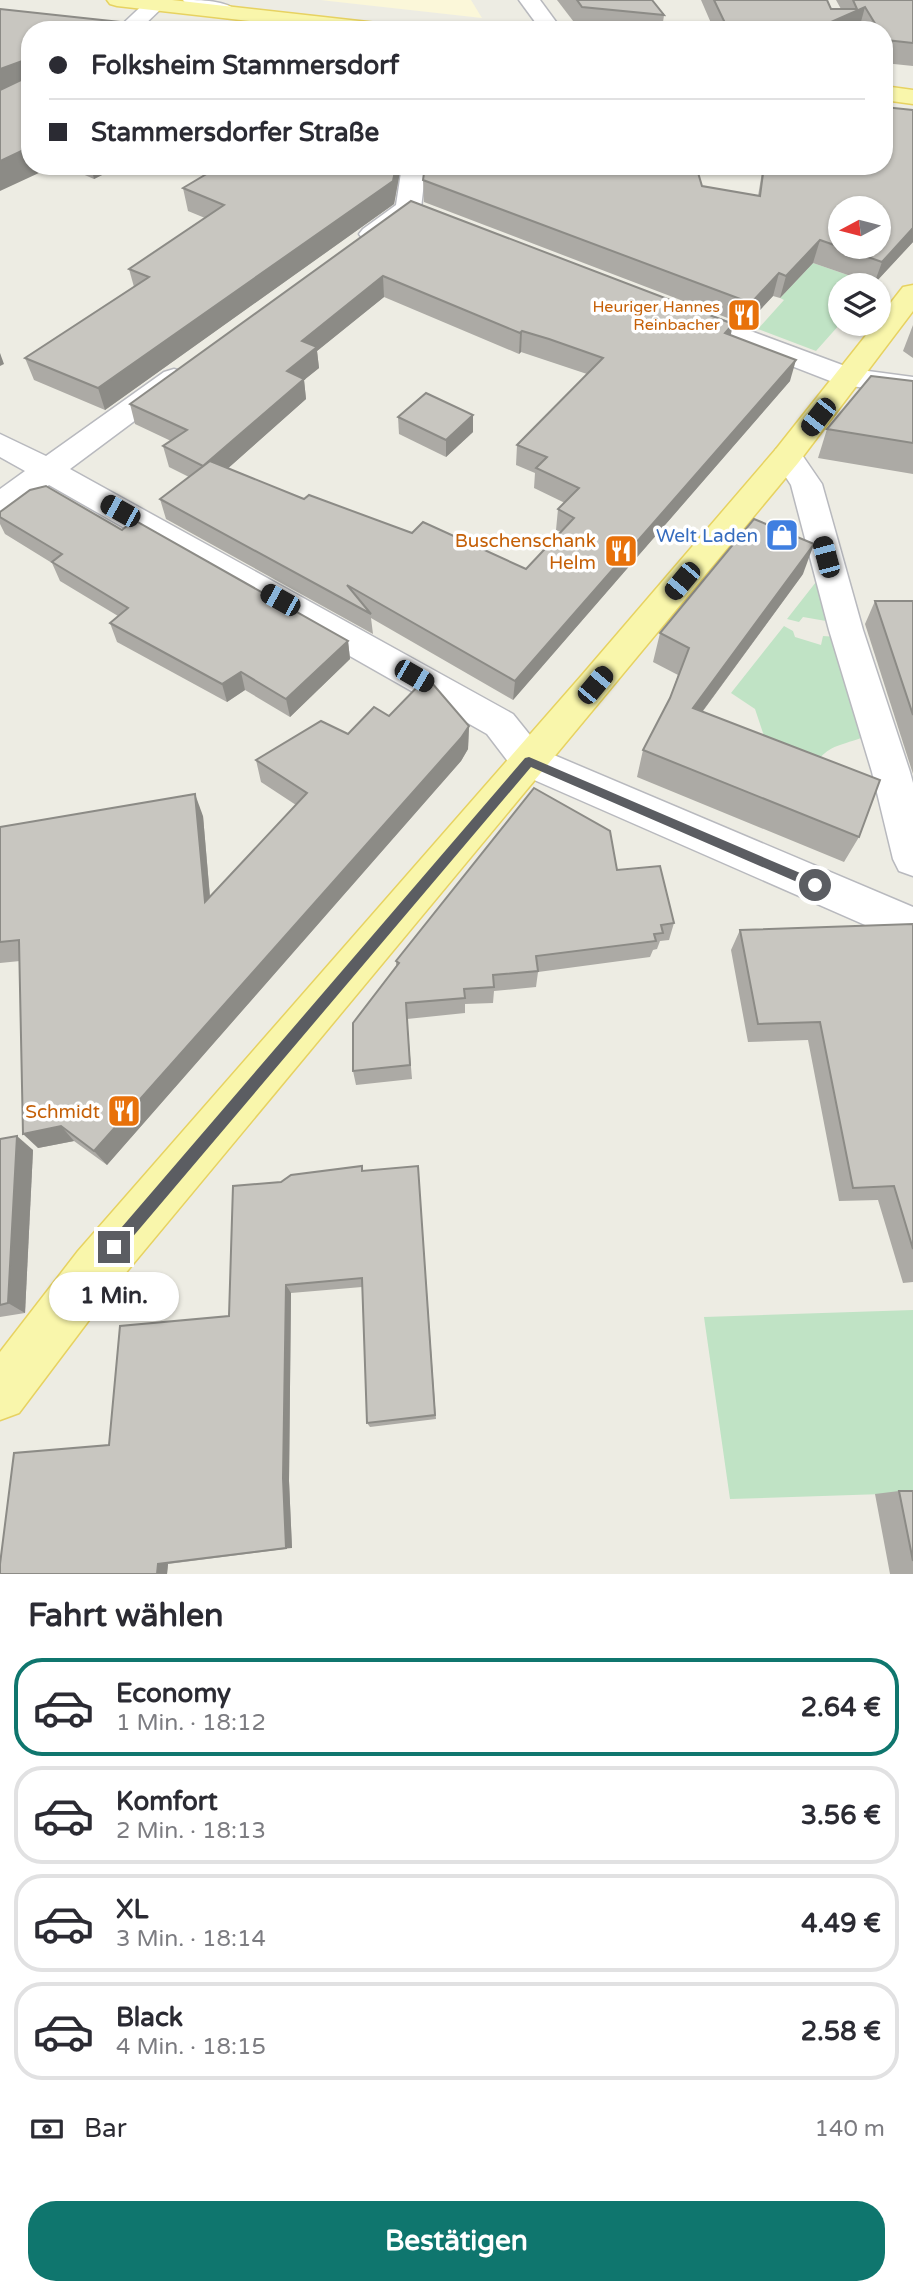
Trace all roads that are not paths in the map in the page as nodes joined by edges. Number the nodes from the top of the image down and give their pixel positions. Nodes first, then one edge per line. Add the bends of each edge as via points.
1 (117, 0) edge
2 (193, 0) edge
3 (529, 0) edge
4 (156, 4) junction
5 (228, 12) junction
6 (136, 21) edge
7 (307, 21) edge
8 (545, 21) edge
9 (893, 79) edge
10 (913, 81) edge
11 (893, 94) edge
12 (913, 97) edge
13 (415, 175) edge
14 (352, 249) edge
15 (913, 293) edge
16 (656, 304) edge
17 (193, 364) edge
18 (848, 378) junction
19 (913, 386) edge
20 (0, 444) edge
21 (787, 456) junction
22 (46, 471) junction
23 (0, 505) edge
24 (529, 761) junction
25 (913, 859) edge
26 (913, 927) edge
27 (0, 1394) edge

1 - 4 main road
2 - 5 street
3 - 8 street
4 - 5 main road
4 - 6 street
5 - 7 main road
9 - 10 main road
11 - 12 main road
13 - 14 street via 421,213
15 - 18 main road
16 - 18 street
17 - 22 street
18 - 19 street
18 - 21 main road
20 - 22 street
21 - 24 main road
21 - 25 street via 806,484
22 - 23 street
22 - 24 street via 500,724
24 - 26 street
24 - 27 main road via 96,1269

